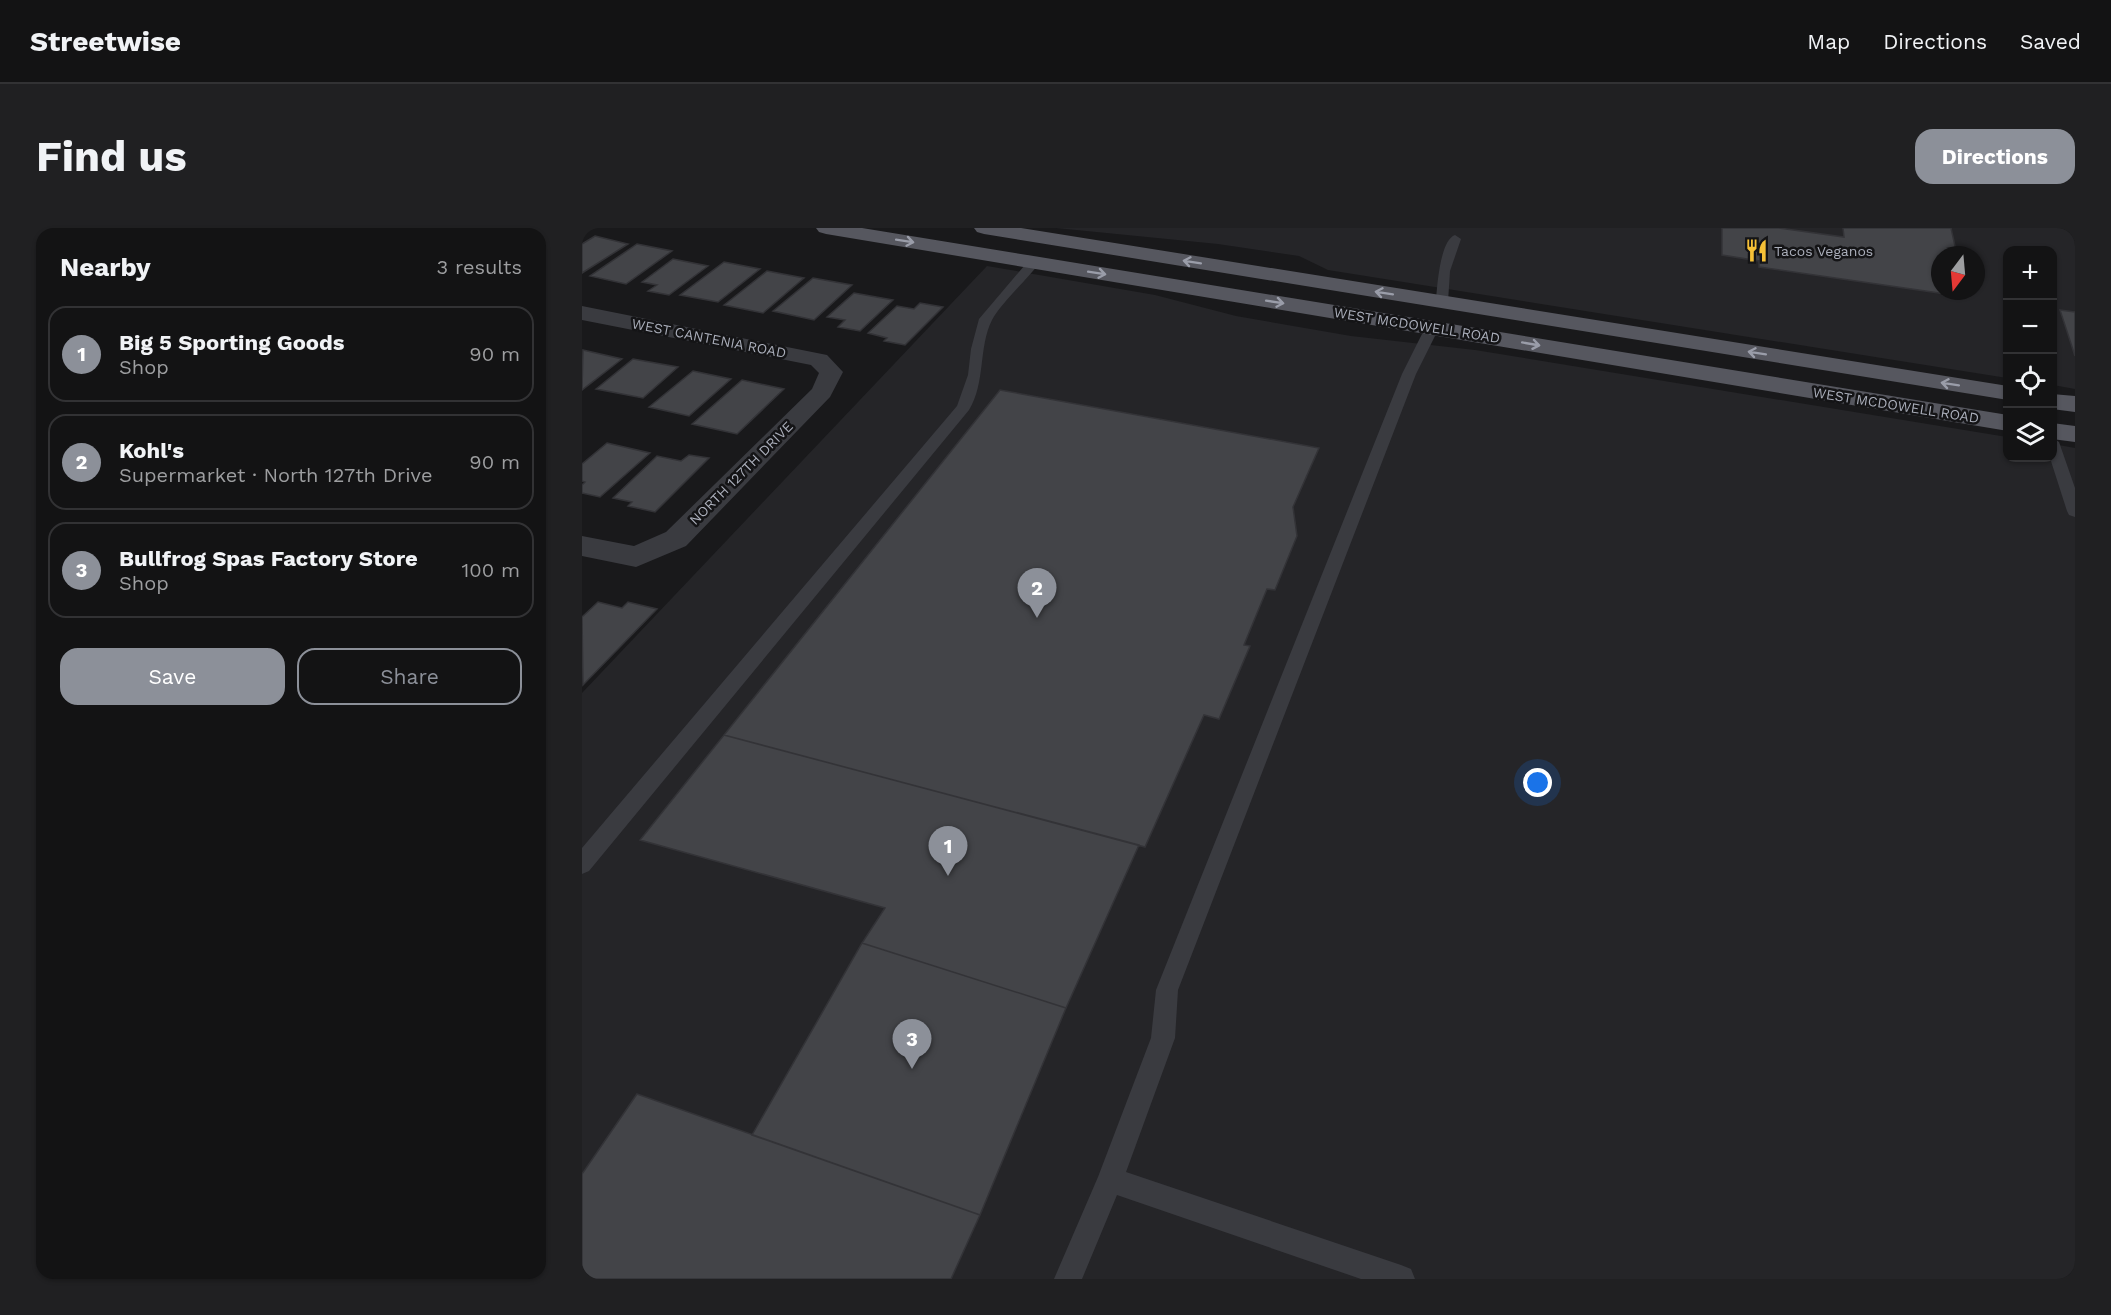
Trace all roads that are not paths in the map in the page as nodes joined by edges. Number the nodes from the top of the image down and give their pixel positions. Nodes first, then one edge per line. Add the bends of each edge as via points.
1 (826, 228) edge
2 (984, 228) edge
3 (1455, 239) dead end
4 (1034, 262) junction
5 (1442, 303) junction
6 (582, 313) edge
7 (1432, 328) junction
8 (831, 372) joint
9 (2003, 392) edge
10 (2057, 401) edge
11 (2075, 404) edge
12 (2003, 422) edge
13 (2057, 432) edge
14 (2075, 434) edge
15 (2057, 457) edge
16 (2075, 511) edge
17 (582, 546) edge
18 (582, 864) edge
19 (1110, 1180) junction
20 (1068, 1279) edge
21 (1401, 1279) edge

1 -> 4 main road, WEST MCDOWELL ROAD
5 -> 2 main road, WEST MCDOWELL ROAD
3 - 5 lane via 1444,271
4 -> 7 main road, WEST MCDOWELL ROAD
4 - 18 lane via 986,319 964,407
5 - 7 main road
9 -> 5 main road, WEST MCDOWELL ROAD
6 - 8 street, WEST CANTENIA ROAD via 819,360
7 -> 12 main road, WEST MCDOWELL ROAD
7 - 19 lane via 1409,374 1167,990 1163,1038
8 - 17 street, NORTH 127TH DRIVE via 822,392 676,539 636,557
10 - 11 main road
13 - 14 main road
15 - 16 lane
19 - 20 lane
19 - 21 lane

